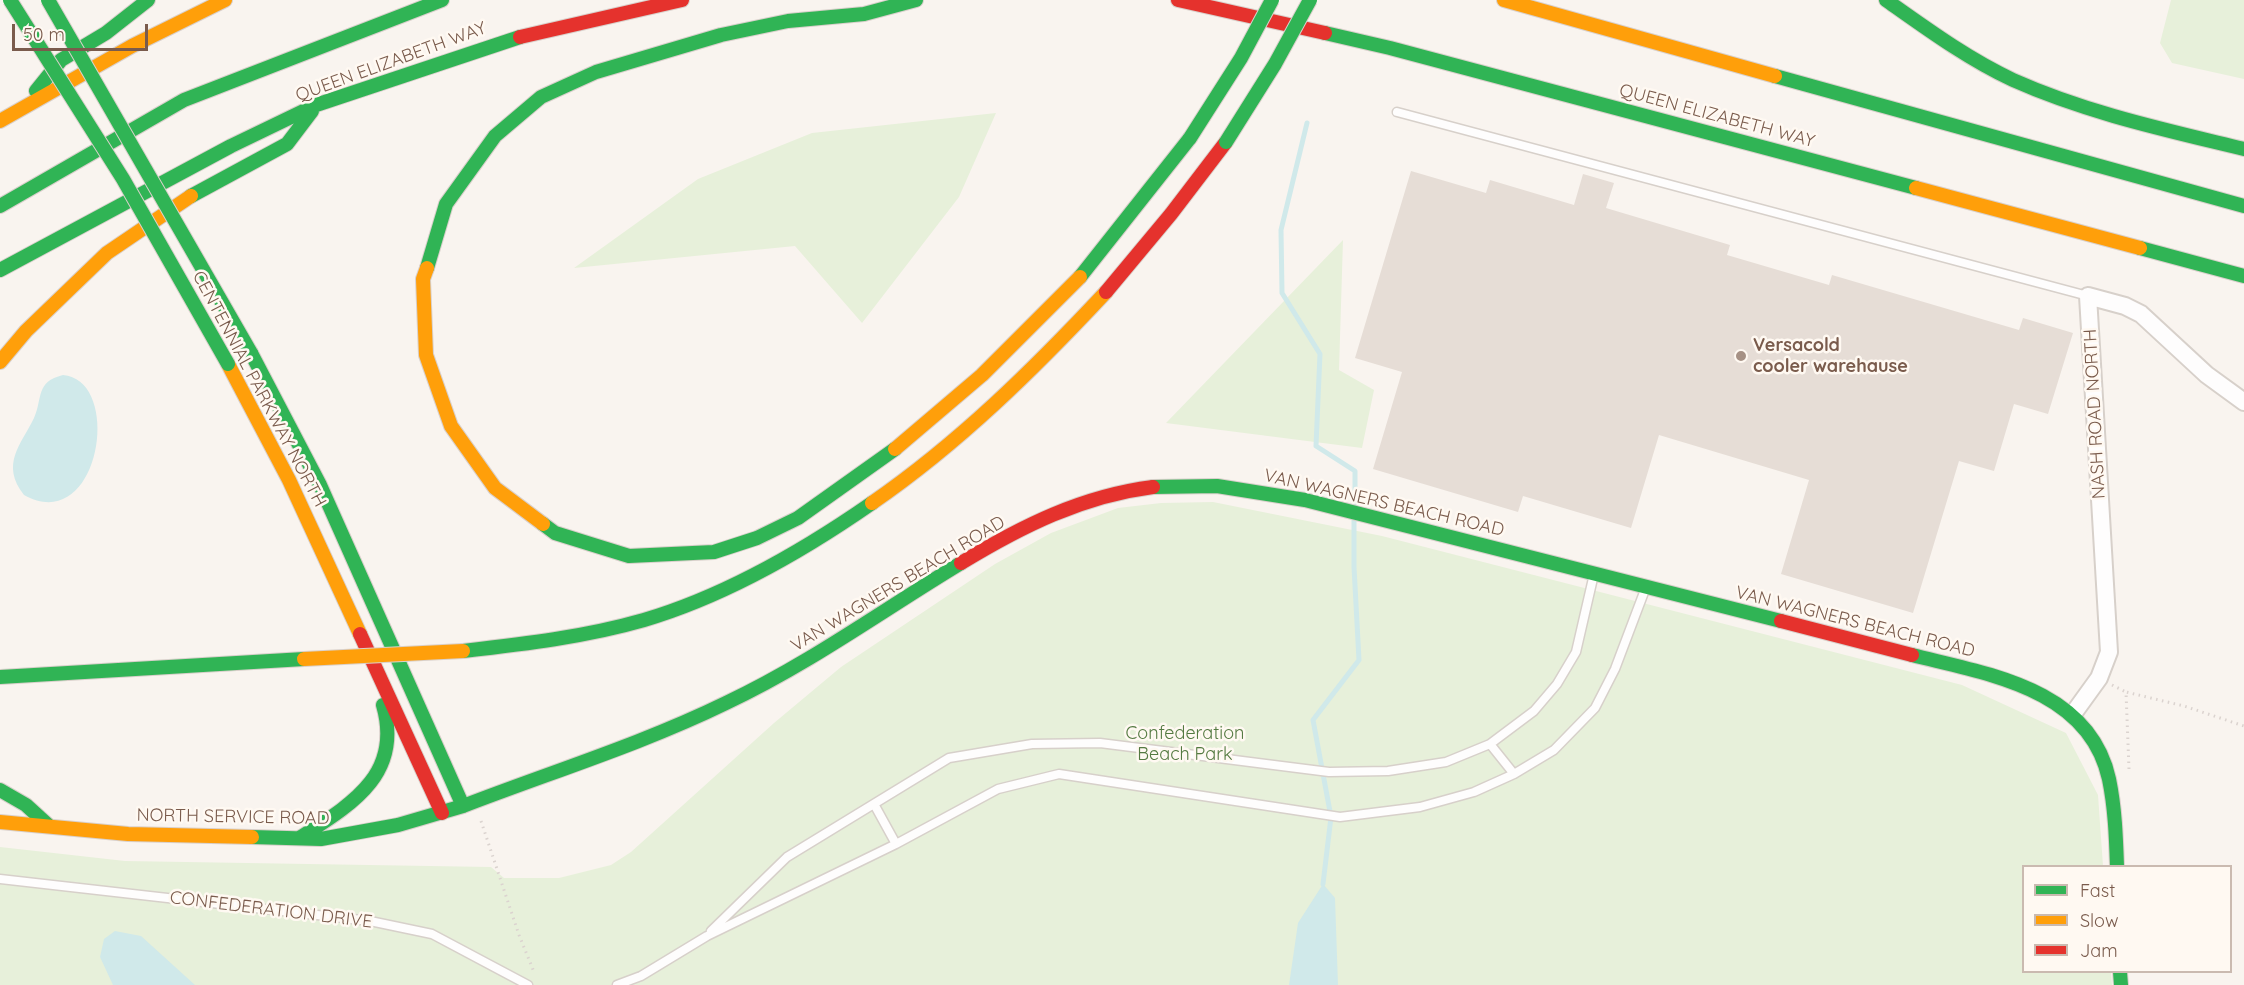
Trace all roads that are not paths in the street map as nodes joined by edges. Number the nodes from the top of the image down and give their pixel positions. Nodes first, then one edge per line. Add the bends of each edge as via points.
1 (10, 0) edge
2 (48, 0) edge
3 (148, 0) edge
4 (225, 0) edge
5 (442, 0) edge
6 (682, 0) edge
7 (916, 0) edge
8 (1178, 0) edge
9 (1272, 0) edge
10 (1310, 0) edge
11 (1504, 0) edge
12 (1542, 0) edge
13 (1886, 0) edge
14 (1568, 18) junction
15 (316, 105) junction
16 (24, 107) junction
17 (1397, 112) dead end
18 (0, 121) edge
19 (2244, 149) edge
20 (0, 206) edge
21 (2244, 206) edge
22 (0, 270) edge
23 (2244, 276) edge
24 (2088, 296) junction
25 (0, 362) edge
26 (2244, 402) edge
27 (1594, 573) junction
28 (1646, 587) junction
29 (0, 677) edge
30 (380, 678) junction
31 (2073, 714) junction
32 (1490, 744) junction
33 (1514, 774) junction
34 (0, 790) edge
35 (874, 804) junction
36 (463, 806) junction
37 (442, 813) junction
38 (0, 822) edge
39 (49, 826) junction
40 (299, 838) junction
41 (896, 844) junction
42 (2117, 865) edge
43 (0, 879) edge
44 (707, 936) junction
45 (528, 985) edge
46 (617, 985) edge

1 - 30 main road, CENTENNIAL PARKWAY NORTH, bridge via 154,231 228,364 289,480
2 - 36 main road, CENTENNIAL PARKWAY NORTH, bridge via 251,353 320,485
3 - 16 main road via 106,33 61,60
4 - 16 main road via 132,46
5 - 20 main road, QUEEN ELIZABETH WAY via 184,100
6 - 15 main road, QUEEN ELIZABETH WAY via 508,40
7 - 9 main road, bridge via 859,15 786,21 711,37 590,75 539,98 478,152 454,186 426,258 421,296 423,345 436,399 471,463 501,496 539,525 571,541 646,559 717,552 788,523 926,426 1009,351 1082,275 1190,138
8 - 23 main road, QUEEN ELIZABETH WAY via 1390,48
10 - 29 main road, bridge via 1275,64 1180,207 1079,325 1025,379 941,452 866,508 733,585 668,612 543,641 463,651
11 - 14 main road
12 - 14 main road
13 - 19 main road via 1982,64 2044,92 2099,112
14 - 21 main road
15 - 22 main road, QUEEN ELIZABETH WAY
15 - 25 main road via 286,144 203,188 107,253 26,331
16 - 18 main road
17 - 24 lane
24 - 26 street via 2141,314 2207,375
24 - 31 street, NASH ROAD NORTH via 2109,652 2099,678
27 - 28 main road, VAN WAGNERS BEACH ROAD
27 - 32 lane via 1576,652 1557,684 1534,711
27 - 36 main road, VAN WAGNERS BEACH ROAD via 1264,492 1194,485 1135,489 1056,511 960,563 845,639 740,697 601,755
28 - 31 main road, VAN WAGNERS BEACH ROAD via 2018,682 2050,697
28 - 33 lane via 1615,669 1595,708 1554,750
30 - 37 main road, CENTENNIAL PARKWAY NORTH
30 - 40 main road via 390,728 388,752 366,789 339,813
31 - 42 main road, VAN WAGNERS BEACH ROAD via 2091,734 2106,764 2114,795
32 - 33 lane
32 - 35 lane via 1446,762 1388,771 1329,772 1100,743 1032,744 949,758
33 - 41 lane via 1474,792 1420,807 1340,817 1059,774 998,789
34 - 39 main road via 26,805
35 - 41 lane
35 - 44 lane via 787,857
36 - 37 main road, NORTH SERVICE ROAD
37 - 40 main road, NORTH SERVICE ROAD via 321,839
38 - 39 main road, NORTH SERVICE ROAD
39 - 40 main road, NORTH SERVICE ROAD via 128,834
41 - 44 lane
43 - 45 lane, CONFEDERATION DRIVE via 411,929 432,934
44 - 46 lane

